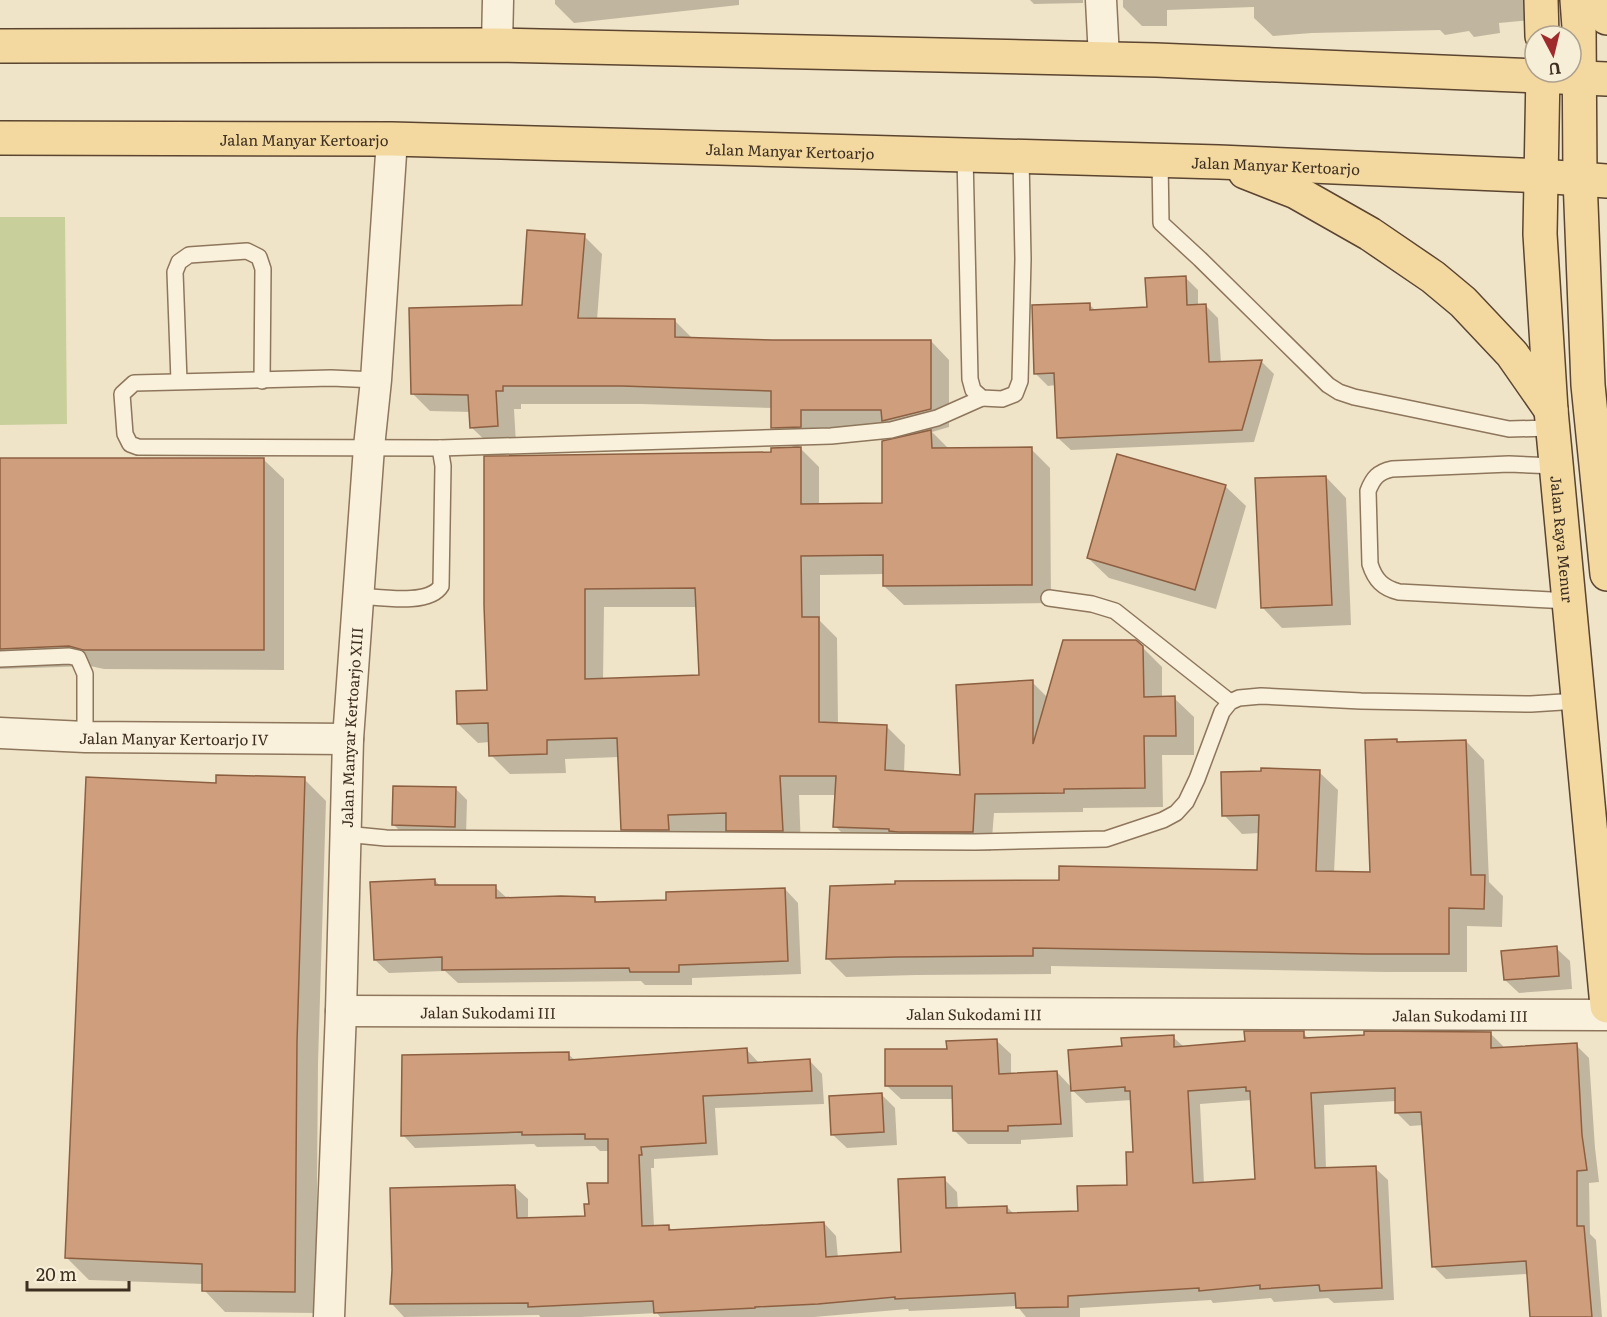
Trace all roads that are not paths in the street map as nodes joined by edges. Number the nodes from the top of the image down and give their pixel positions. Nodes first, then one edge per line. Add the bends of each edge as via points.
1 (498, 0) edge
2 (1101, 0) edge
3 (1541, 0) edge
4 (1577, 0) edge
5 (1593, 0) edge
6 (1607, 18) edge
7 (1542, 24) edge
8 (497, 45) junction
9 (0, 46) edge
10 (1104, 58) junction
11 (1523, 73) edge
12 (1593, 78) edge
13 (1543, 84) edge
14 (0, 138) edge
15 (392, 140) junction
16 (965, 155) junction
17 (1021, 157) junction
18 (1160, 160) junction
19 (1219, 162) junction
20 (1540, 176) junction
21 (1593, 180) edge
22 (1607, 352) edge
23 (376, 380) junction
24 (179, 381) junction
25 (262, 381) junction
26 (1588, 385) junction
27 (982, 398) junction
28 (1551, 418) junction
29 (369, 447) junction
30 (440, 448) junction
31 (1556, 466) junction
32 (1607, 574) edge
33 (358, 596) junction
34 (1049, 598) dead end
35 (1569, 601) junction
36 (0, 659) edge
37 (1578, 701) junction
38 (1230, 702) junction
39 (0, 733) edge
40 (85, 737) junction
41 (348, 739) junction
42 (345, 834) junction
43 (1607, 1006) edge
44 (341, 1011) junction
45 (1607, 1015) edge
46 (329, 1317) edge

1 - 8 street
2 - 10 street
3 - 7 main road
4 - 12 main road
5 - 6 main road
8 - 9 main road
8 - 10 main road
10 - 11 main road
12 - 21 main road
13 - 20 main road, Jalan Raya Menur
14 - 15 main road, Jalan Manyar Kertoarjo
15 - 16 main road, Jalan Manyar Kertoarjo
15 - 23 street, Jalan Manyar Kertoarjo XIII
16 - 17 main road, Jalan Manyar Kertoarjo
16 - 27 lane via 970,379 973,390
17 - 18 main road, Jalan Manyar Kertoarjo
17 - 27 lane via 1020,381 1015,394 1002,399
18 - 19 main road, Jalan Manyar Kertoarjo
18 - 28 lane via 1161,223 1328,385 1354,397 1509,429
19 - 20 main road, Jalan Manyar Kertoarjo
19 - 28 main road via 1296,192 1370,234 1433,277 1463,302 1512,354
20 - 21 main road, Jalan Manyar Kertoarjo
20 - 28 main road, Jalan Raya Menur
21 - 26 main road
22 - 26 main road
23 - 25 lane
23 - 29 street, Jalan Manyar Kertoarjo XIII
24 - 25 lane
24 - 25 lane via 179,262 189,255 247,251 259,257 263,269
24 - 29 lane via 134,383 122,394 124,434 130,444
26 - 32 main road
27 - 30 lane via 937,418 891,430 851,434
28 - 31 main road, Jalan Raya Menur
29 - 30 lane
29 - 33 street, Jalan Manyar Kertoarjo XIII
30 - 33 lane via 441,586 423,598
31 - 35 main road, Jalan Raya Menur
31 - 35 lane via 1509,464 1385,470 1371,482 1368,491 1370,564 1380,583 1399,592
33 - 41 street, Jalan Manyar Kertoarjo XIII
34 - 38 lane via 1115,611
35 - 37 main road, Jalan Raya Menur
36 - 40 lane via 78,658 86,674
37 - 38 lane via 1531,704 1261,696
37 - 43 main road, Jalan Raya Menur
38 - 42 lane via 1222,712 1186,801 1176,813 1106,838 963,842 386,838
39 - 40 street, Jalan Manyar Kertoarjo IV
40 - 41 street, Jalan Manyar Kertoarjo IV
41 - 42 street, Jalan Manyar Kertoarjo XIII
42 - 44 street, Jalan Manyar Kertoarjo XIII
44 - 45 street, Jalan Sukodami III
44 - 46 street, Jalan Manyar Kertoarjo XIII

